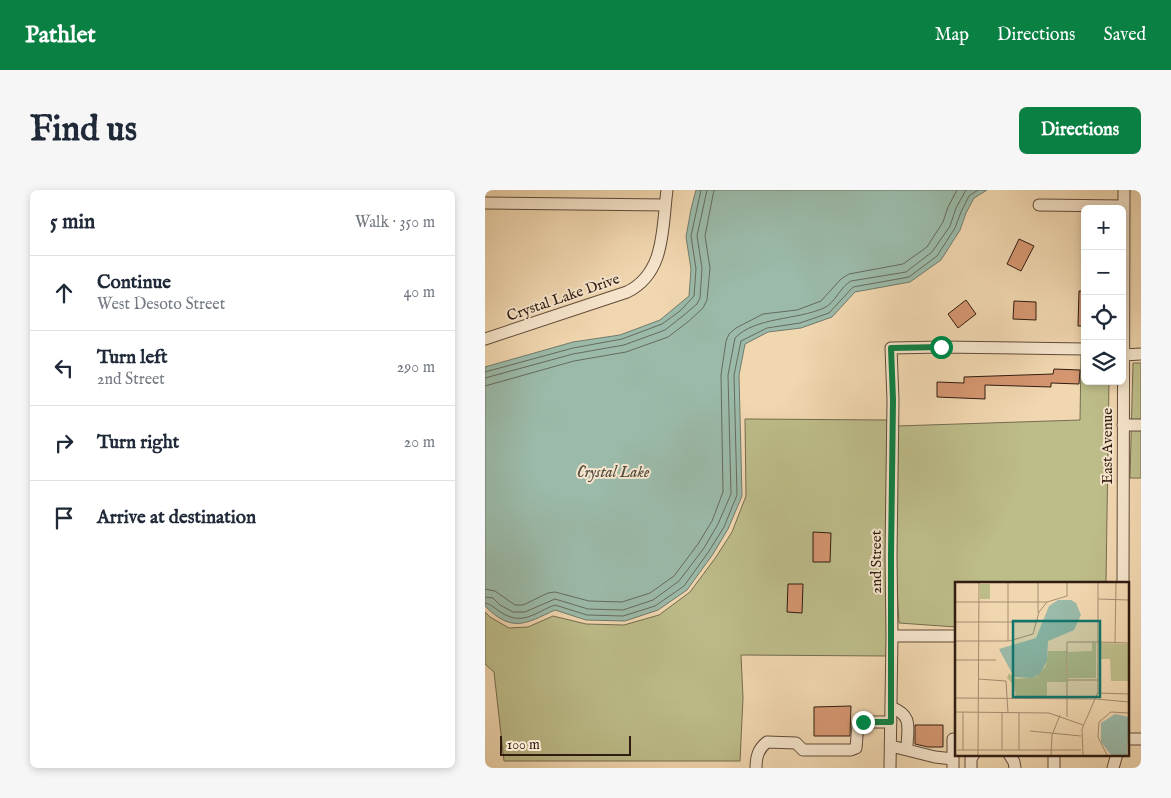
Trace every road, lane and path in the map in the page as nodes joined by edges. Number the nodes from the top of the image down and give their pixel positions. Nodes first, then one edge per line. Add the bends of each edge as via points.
1 (667, 190) edge
2 (1124, 190) edge
3 (485, 203) edge
4 (665, 205) junction
5 (1039, 205) dead end
6 (1081, 205) edge
7 (1124, 205) edge
8 (1124, 250) edge
9 (485, 339) edge
10 (1123, 340) edge
11 (1081, 349) edge
12 (1126, 352) edge
13 (1141, 354) edge
14 (1123, 385) edge
15 (1123, 425) junction
16 (1141, 425) edge
17 (1123, 582) edge
18 (892, 636) junction
19 (955, 636) edge
20 (891, 707) junction
21 (891, 722) junction
22 (953, 739) dead end
23 (891, 746) junction
24 (907, 749) junction
25 (1010, 756) edge
26 (936, 762) edge
27 (953, 763) edge
28 (756, 768) edge
29 (890, 768) edge
30 (1015, 768) edge

1 - 4 street, Crystal Lake Drive
2 - 7 street, East Avenue
3 - 4 street
4 - 9 street, Crystal Lake Drive via 657,259 642,282 627,292
5 - 6 street
8 - 10 street, East Avenue
11 - 18 street, 2nd Street via 891,348
12 - 13 street
14 - 15 street, East Avenue
15 - 16 street
15 - 17 street, East Avenue
18 - 19 street
18 - 20 street, 2nd Street
20 - 21 street, 2nd Street
20 - 24 street via 907,719
21 - 23 street, 2nd Street
21 - 28 street via 859,724 857,744 851,750 803,750 796,743 767,742 759,750
22 - 27 street
23 - 24 street
23 - 29 street, 2nd Street
24 - 26 street
25 - 30 street
26 - 27 street

